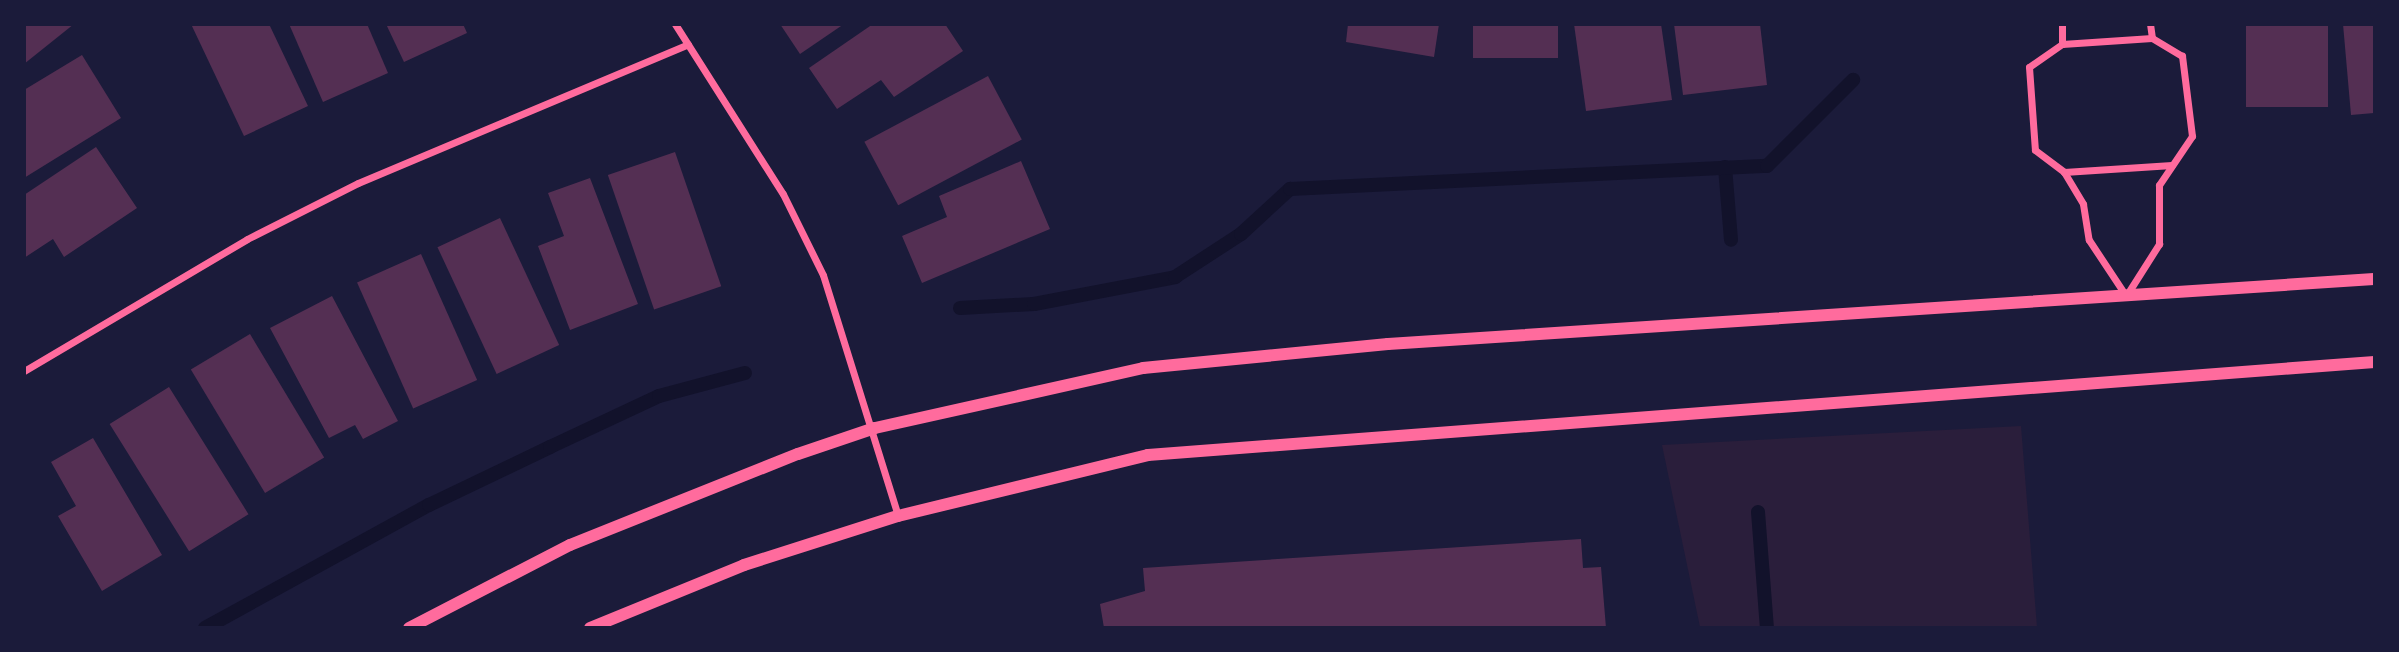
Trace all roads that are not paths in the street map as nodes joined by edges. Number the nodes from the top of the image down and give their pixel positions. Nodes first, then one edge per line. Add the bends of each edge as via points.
1 (675, 24) edge
2 (2062, 24) edge
3 (2150, 24) edge
4 (2152, 38) junction
5 (688, 44) junction
6 (2062, 44) junction
7 (2172, 165) junction
8 (2064, 172) junction
9 (2375, 279) edge
10 (2126, 296) junction
11 (2375, 362) edge
12 (24, 371) edge
13 (875, 428) junction
14 (898, 516) junction
15 (409, 628) edge
16 (590, 628) edge

1 - 5 street
2 - 6 street
3 - 4 street
4 - 6 street
4 - 7 street via 2182,56 2192,136
5 - 12 street via 346,189 247,239
5 - 13 street via 783,194 823,275
6 - 8 street via 2029,67 2035,150
7 - 8 street
7 - 10 street via 2159,185 2159,244
8 - 10 street via 2082,204 2089,240
9 - 10 street
10 - 13 street via 1191,362 1016,394
11 - 14 street via 1148,455
13 - 14 street
13 - 15 street via 608,528
14 - 16 street via 744,565

